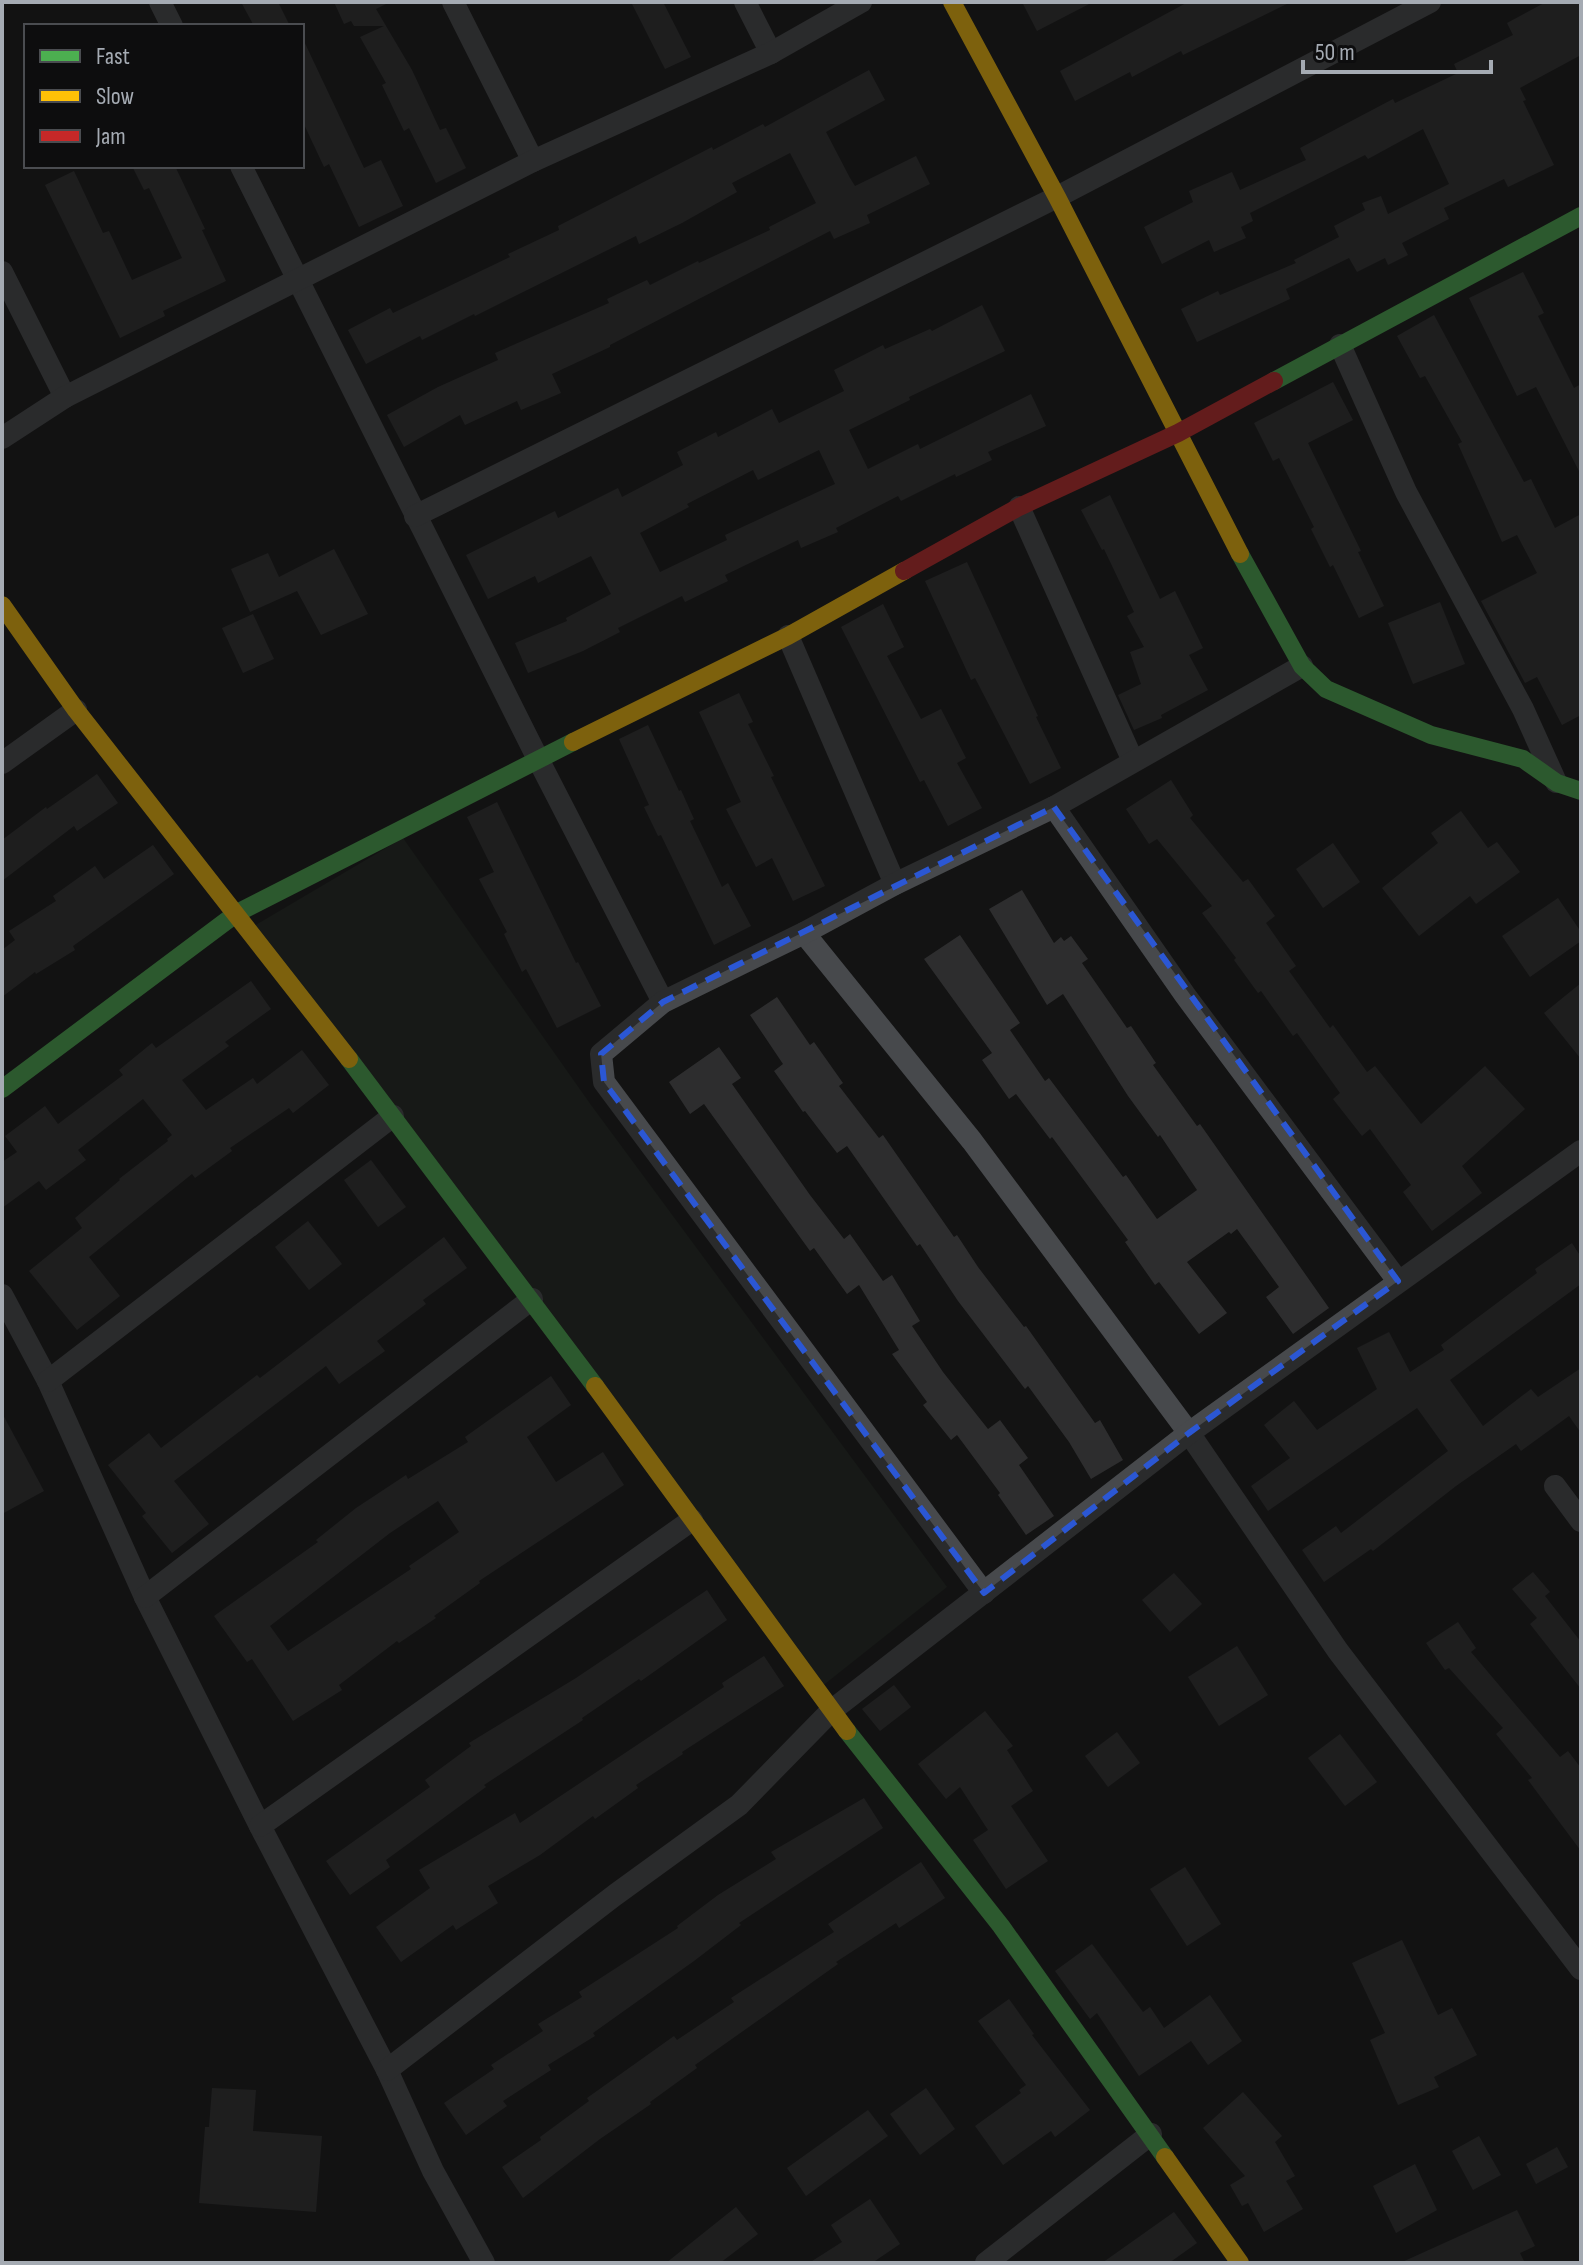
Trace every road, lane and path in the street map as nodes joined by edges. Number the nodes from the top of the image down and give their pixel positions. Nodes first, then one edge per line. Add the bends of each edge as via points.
1 (160, 2) edge
2 (453, 2) edge
3 (745, 2) edge
4 (861, 2) edge
5 (952, 2) edge
6 (1430, 2) edge
7 (171, 24) edge
8 (771, 53) junction
9 (533, 161) junction
10 (242, 168) edge
11 (1057, 197) junction
12 (1578, 225) edge
13 (2, 272) edge
14 (297, 279) junction
15 (1340, 345) junction
16 (65, 397) junction
17 (1178, 433) junction
18 (2, 438) edge
19 (1019, 507) junction
20 (415, 516) junction
21 (2, 605) edge
22 (788, 636) junction
23 (1302, 666) junction
24 (76, 710) junction
25 (538, 759) junction
26 (1133, 761) junction
27 (2, 763) edge
28 (1557, 783) junction
29 (1581, 791) edge
30 (1054, 807) junction
31 (895, 884) junction
32 (237, 913) junction
33 (804, 933) junction
34 (663, 1002) junction
35 (2, 1089) edge
36 (393, 1116) junction
37 (1581, 1151) edge
38 (1398, 1281) junction
39 (2, 1295) edge
40 (532, 1299) junction
41 (48, 1381) junction
42 (1189, 1433) junction
43 (1555, 1486) dead end
44 (692, 1520) junction
45 (1581, 1521) edge
46 (984, 1593) junction
47 (145, 1597) junction
48 (831, 1711) junction
49 (260, 1826) junction
50 (1581, 1969) edge
51 (387, 2070) junction
52 (1151, 2134) junction
53 (484, 2263) edge
54 (986, 2263) edge
55 (1240, 2263) edge

1 - 7 street
2 - 9 street
3 - 8 street
4 - 8 street
5 - 11 street
6 - 11 street
8 - 9 street
9 - 14 street
10 - 14 street
11 - 17 street
11 - 20 street
12 - 15 street
13 - 16 street
14 - 16 street
14 - 20 street
15 - 17 street
15 - 28 street via 1406,492
16 - 18 street
17 - 19 street
17 - 23 street
19 - 22 street
19 - 26 street
20 - 25 street
21 - 24 street
22 - 25 street
22 - 31 street
23 - 26 street
23 - 28 street via 1326,689 1431,735 1523,759
24 - 27 street
24 - 32 street
25 - 32 street
25 - 34 street
26 - 30 street
28 - 29 street
30 - 31 street
30 - 38 street via 1185,995
31 - 33 street
32 - 35 street
32 - 36 street
33 - 34 street
33 - 42 street via 972,1141
34 - 46 street via 601,1054 604,1082
36 - 40 street
36 - 41 street
37 - 38 street
38 - 42 street
39 - 41 street
40 - 44 street
40 - 47 street
41 - 47 street
42 - 46 street
42 - 50 street via 1338,1651
43 - 45 street
44 - 48 street
44 - 49 street
46 - 48 street
47 - 49 street
48 - 51 street via 739,1805
48 - 52 street via 1001,1926
49 - 51 street
51 - 53 street via 433,2171
52 - 54 street
52 - 55 street

